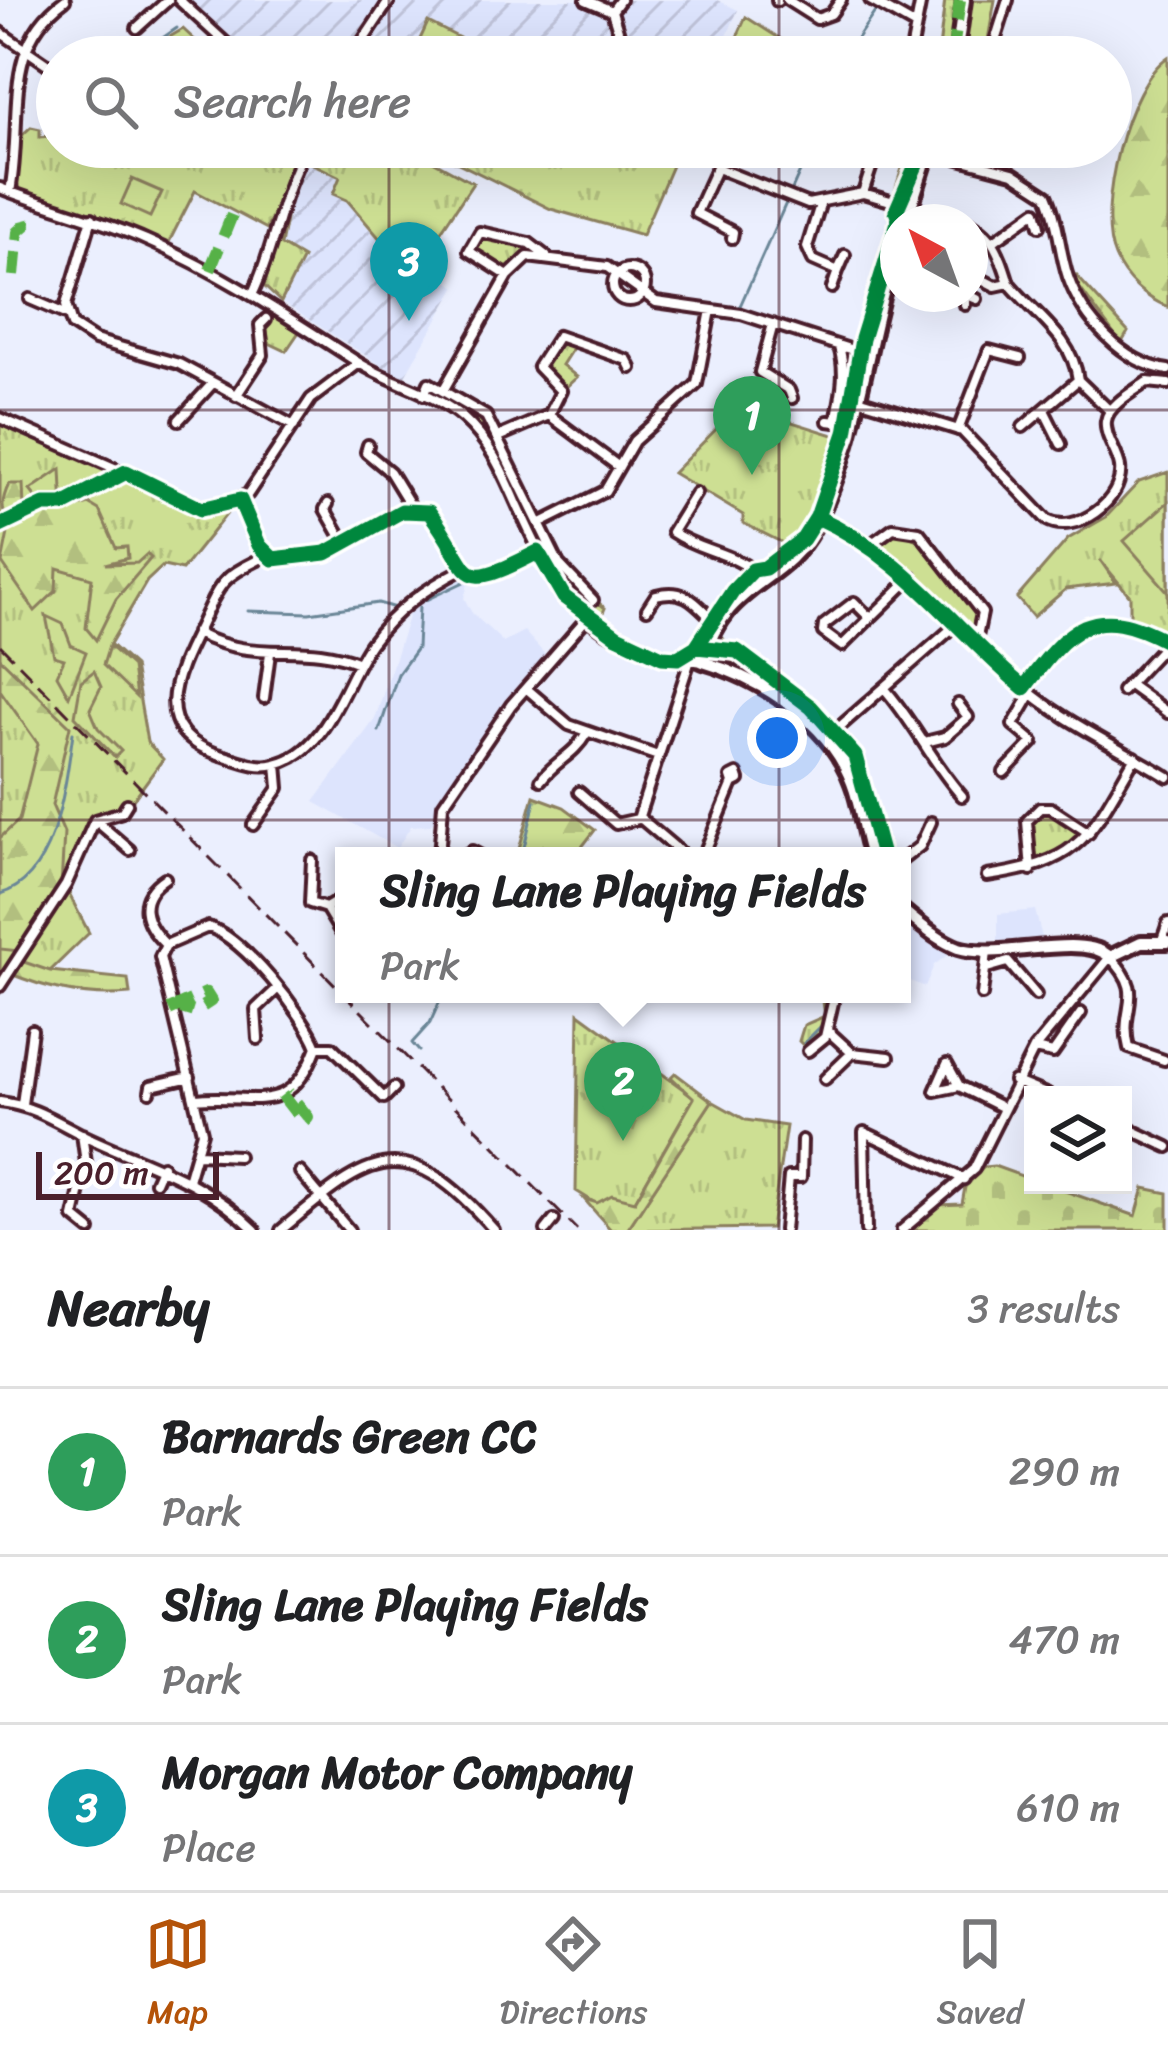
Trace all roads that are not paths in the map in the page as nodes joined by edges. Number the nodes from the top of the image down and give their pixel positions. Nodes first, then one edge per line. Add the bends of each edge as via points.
1 (65, 0) edge
2 (168, 0) edge
3 (178, 0) edge
4 (390, 0) edge
5 (586, 0) edge
6 (620, 0) edge
7 (787, 0) edge
8 (841, 0) edge
9 (921, 0) edge
10 (964, 0) edge
11 (1007, 0) edge
12 (875, 3) edge
13 (611, 11) junction
14 (914, 25) junction
15 (137, 28) dead end
16 (0, 32) edge
17 (218, 36) edge
18 (366, 36) edge
19 (619, 36) edge
20 (913, 36) edge
21 (959, 36) edge
22 (996, 36) edge
23 (18, 41) junction
24 (36, 55) edge
25 (298, 168) edge
26 (717, 168) joint
27 (869, 168) edge
28 (923, 168) edge
29 (994, 168) edge
30 (5, 190) edge
31 (862, 193) junction
32 (900, 204) edge
33 (912, 204) edge
34 (820, 205) junction
35 (92, 218) junction
36 (1040, 226) dead end
37 (735, 231) dead end
38 (988, 234) edge
39 (994, 241) junction
40 (845, 255) dead end
41 (547, 257) junction
42 (838, 271) junction
43 (617, 272) junction
44 (508, 276) junction
45 (988, 282) edge
46 (1009, 283) junction
47 (832, 288) dead end
48 (253, 293) junction
49 (640, 293) junction
50 (30, 299) dead end
51 (711, 310) junction
52 (880, 311) edge
53 (65, 314) junction
54 (266, 320) dead end
55 (773, 324) junction
56 (839, 347) junction
57 (866, 354) junction
58 (1020, 358) dead end
59 (631, 362) dead end
60 (359, 363) junction
61 (1168, 370) edge
62 (1078, 380) junction
63 (213, 383) junction
64 (1168, 384) edge
65 (444, 389) junction
66 (792, 392) dead end
67 (424, 395) junction
68 (236, 396) junction
69 (858, 399) junction
70 (1044, 410) junction
71 (1110, 411) junction
72 (549, 415) junction
73 (0, 418) edge
74 (184, 421) dead end
75 (828, 421) dead end
76 (293, 426) junction
77 (1024, 427) dead end
78 (958, 430) junction
79 (500, 436) junction
80 (1057, 443) dead end
81 (365, 451) dead end
82 (619, 467) junction
83 (696, 493) dead end
84 (240, 500) junction
85 (324, 507) dead end
86 (412, 508) junction
87 (819, 518) junction
88 (541, 524) junction
89 (345, 544) junction
90 (871, 544) junction
91 (538, 551) junction
92 (266, 556) junction
93 (559, 564) junction
94 (463, 569) junction
95 (547, 571) junction
96 (761, 577) junction
97 (912, 577) junction
98 (593, 601) dead end
99 (647, 609) dead end
100 (587, 618) junction
101 (870, 618) junction
102 (958, 623) junction
103 (717, 624) junction
104 (196, 633) junction
105 (976, 642) junction
106 (1168, 642) edge
107 (270, 653) junction
108 (697, 661) junction
109 (359, 663) junction
110 (884, 688) junction
111 (527, 689) junction
112 (1028, 691) junction
113 (264, 698) dead end
114 (958, 704) dead end
115 (1168, 712) edge
116 (836, 730) dead end
117 (586, 734) junction
118 (925, 742) junction
119 (658, 757) junction
120 (1135, 757) junction
121 (278, 764) junction
122 (1004, 772) dead end
123 (1168, 777) edge
124 (541, 780) dead end
125 (733, 783) dead end
126 (585, 793) dead end
127 (962, 796) dead end
128 (127, 804) dead end
129 (639, 818) junction
130 (95, 820) junction
131 (931, 822) dead end
132 (254, 825) dead end
133 (1090, 833) junction
134 (121, 842) junction
135 (441, 847) edge
136 (675, 847) edge
137 (707, 847) edge
138 (870, 847) edge
139 (130, 850) dead end
140 (911, 853) edge
141 (112, 854) dead end
142 (312, 860) dead end
143 (1031, 870) junction
144 (987, 876) dead end
145 (165, 878) dead end
146 (335, 902) edge
147 (326, 908) junction
148 (911, 916) edge
149 (335, 923) edge
150 (1168, 923) edge
151 (1165, 941) edge
152 (166, 945) junction
153 (987, 952) junction
154 (1111, 957) junction
155 (987, 968) junction
156 (0, 986) edge
157 (276, 990) junction
158 (982, 995) dead end
159 (1036, 995) dead end
160 (833, 1003) edge
161 (1081, 1013) dead end
162 (32, 1030) dead end
163 (827, 1030) junction
164 (259, 1039) dead end
165 (317, 1047) junction
166 (1034, 1048) junction
167 (808, 1051) dead end
168 (884, 1052) dead end
169 (852, 1053) junction
170 (1163, 1060) dead end
171 (190, 1077) junction
172 (830, 1078) dead end
173 (1014, 1081) junction
174 (959, 1086) dead end
175 (1026, 1086) edge
176 (394, 1088) dead end
177 (150, 1092) dead end
178 (195, 1099) junction
179 (0, 1102) edge
180 (22, 1105) junction
181 (1001, 1107) junction
182 (1132, 1130) edge
183 (82, 1135) junction
184 (802, 1140) dead end
185 (1168, 1147) edge
186 (198, 1154) junction
187 (238, 1156) dead end
188 (162, 1166) junction
189 (300, 1172) dead end
190 (189, 1178) junction
191 (964, 1179) junction
192 (155, 1182) dead end
193 (320, 1193) junction
194 (554, 1220) dead end
195 (90, 1230) edge
196 (254, 1230) edge
197 (281, 1230) edge
198 (350, 1230) edge
199 (494, 1230) edge
200 (546, 1230) edge
201 (784, 1230) edge
202 (866, 1230) edge
203 (902, 1230) edge

1 - 23 street
2 - 15 street
3 - 17 street
4 - 18 street
5 - 13 street
6 - 13 street
7 - 8 street via 817,19
9 - 14 street
10 - 21 main road
11 - 22 street
12 - 14 street
13 - 19 street
14 - 20 street
16 - 23 street
23 - 24 street
23 - 30 street via 16,133
25 - 48 street
26 - 34 street
26 - 37 street via 692,212
27 - 31 street
28 - 33 main road
29 - 61 street via 1047,195 1086,310 1129,358
30 - 35 street
31 - 32 street
31 - 34 street
34 - 42 street via 806,247 812,260
35 - 48 street
35 - 53 street
36 - 39 street via 1036,212
38 - 39 street
39 - 46 street
40 - 42 street
41 - 43 street
41 - 44 street via 528,256
41 - 44 street via 530,243 480,232 469,251
42 - 47 street
43 - 49 street
43 - 49 street via 641,271
43 - 49 street via 617,298 633,302
44 - 65 street
45 - 46 street
46 - 62 street via 1046,328 1066,339
48 - 60 street
49 - 51 street
50 - 53 street
51 - 55 street
51 - 82 street via 698,384 634,441
52 - 57 main road
53 - 63 street via 94,340 145,351
54 - 68 street via 263,355
55 - 56 street
55 - 66 street via 760,372
56 - 57 street
56 - 75 street via 842,391 836,422
57 - 69 main road
58 - 78 street via 989,350
59 - 72 street via 558,336 538,367 564,389
60 - 67 street
60 - 76 street via 320,391
62 - 70 street
62 - 71 street
63 - 68 street
63 - 74 street
64 - 71 street via 1147,382
65 - 67 street via 429,383
65 - 79 street via 471,403
67 - 91 street via 479,432
68 - 76 street
69 - 78 street
69 - 87 main road
70 - 77 street
70 - 80 street
71 - 78 street via 1116,486 1071,527 1047,520
72 - 79 street
72 - 82 street
73 - 84 street via 201,509
76 - 84 street
79 - 88 street
81 - 86 street
82 - 88 street via 598,496
83 - 96 street via 668,530 736,557
84 - 92 street
85 - 89 street
86 - 89 street
86 - 94 street via 429,512
87 - 90 street
87 - 96 main road via 806,541
88 - 93 street
89 - 92 street via 304,557
90 - 97 street
90 - 105 street via 892,528 919,532 982,613
91 - 94 street via 489,577
91 - 95 street
92 - 104 street via 225,581
93 - 95 street
93 - 98 street
94 - 109 street via 403,607
95 - 100 street
96 - 103 main road
97 - 101 street
97 - 102 street
99 - 103 street via 675,590
100 - 108 street via 644,650
100 - 111 street
101 - 101 street via 842,646 823,632 854,602
102 - 105 street
102 - 110 street
103 - 108 main road
104 - 107 street via 234,651
104 - 121 street via 172,683 180,726 211,751
105 - 112 street
106 - 112 street via 1122,622 1089,624 1064,637
106 - 115 street via 1125,688
107 - 109 street via 322,651
107 - 113 street
108 - 119 street
108 - 138 main road via 769,692 823,735 853,783
109 - 121 street via 318,733
110 - 116 street
110 - 118 street
111 - 117 street
111 - 135 street via 440,814
112 - 120 street
112 - 122 street via 1013,724 1033,742
114 - 118 street via 968,717
117 - 119 street
117 - 124 street
118 - 127 street via 930,760
119 - 129 street
120 - 123 street
120 - 133 street
121 - 132 street via 279,788
125 - 137 street
126 - 129 street via 616,824
128 - 130 street
129 - 136 street
130 - 134 street
130 - 156 street via 66,885
131 - 140 street
133 - 143 street
133 - 143 street via 1040,808 1028,821
134 - 139 street
134 - 141 street
142 - 147 street via 310,903
143 - 144 street
145 - 152 street via 152,887 143,913
146 - 147 street
147 - 149 street
148 - 153 main road via 957,947
150 - 151 street
151 - 154 main road
152 - 157 street via 217,929
152 - 171 street via 159,970
153 - 154 main road via 1081,948
153 - 155 street
154 - 166 street
154 - 170 street via 1135,998 1124,1027 1129,1048
155 - 158 street
155 - 159 street via 1008,962
157 - 164 street via 256,1010
157 - 165 street via 307,1020
160 - 163 street
161 - 166 street via 1053,1053
162 - 180 street
163 - 167 street
163 - 169 street
165 - 176 street via 332,1047 384,1098
165 - 178 street via 295,1088 282,1095
166 - 173 street
168 - 169 street
169 - 172 street
171 - 177 street
171 - 178 street
173 - 175 street
173 - 181 street
174 - 181 street
178 - 186 street
179 - 180 street
180 - 183 street
181 - 191 street
182 - 185 street
183 - 188 street
183 - 195 street via 86,1163 74,1217
184 - 201 street via 801,1177 789,1177
186 - 187 street
186 - 190 street
188 - 190 street
188 - 192 street
189 - 193 street
190 - 196 street
191 - 202 street via 864,1132
191 - 203 street
193 - 197 street
193 - 198 street
193 - 199 street via 342,1177 403,1163 458,1190
194 - 200 street

